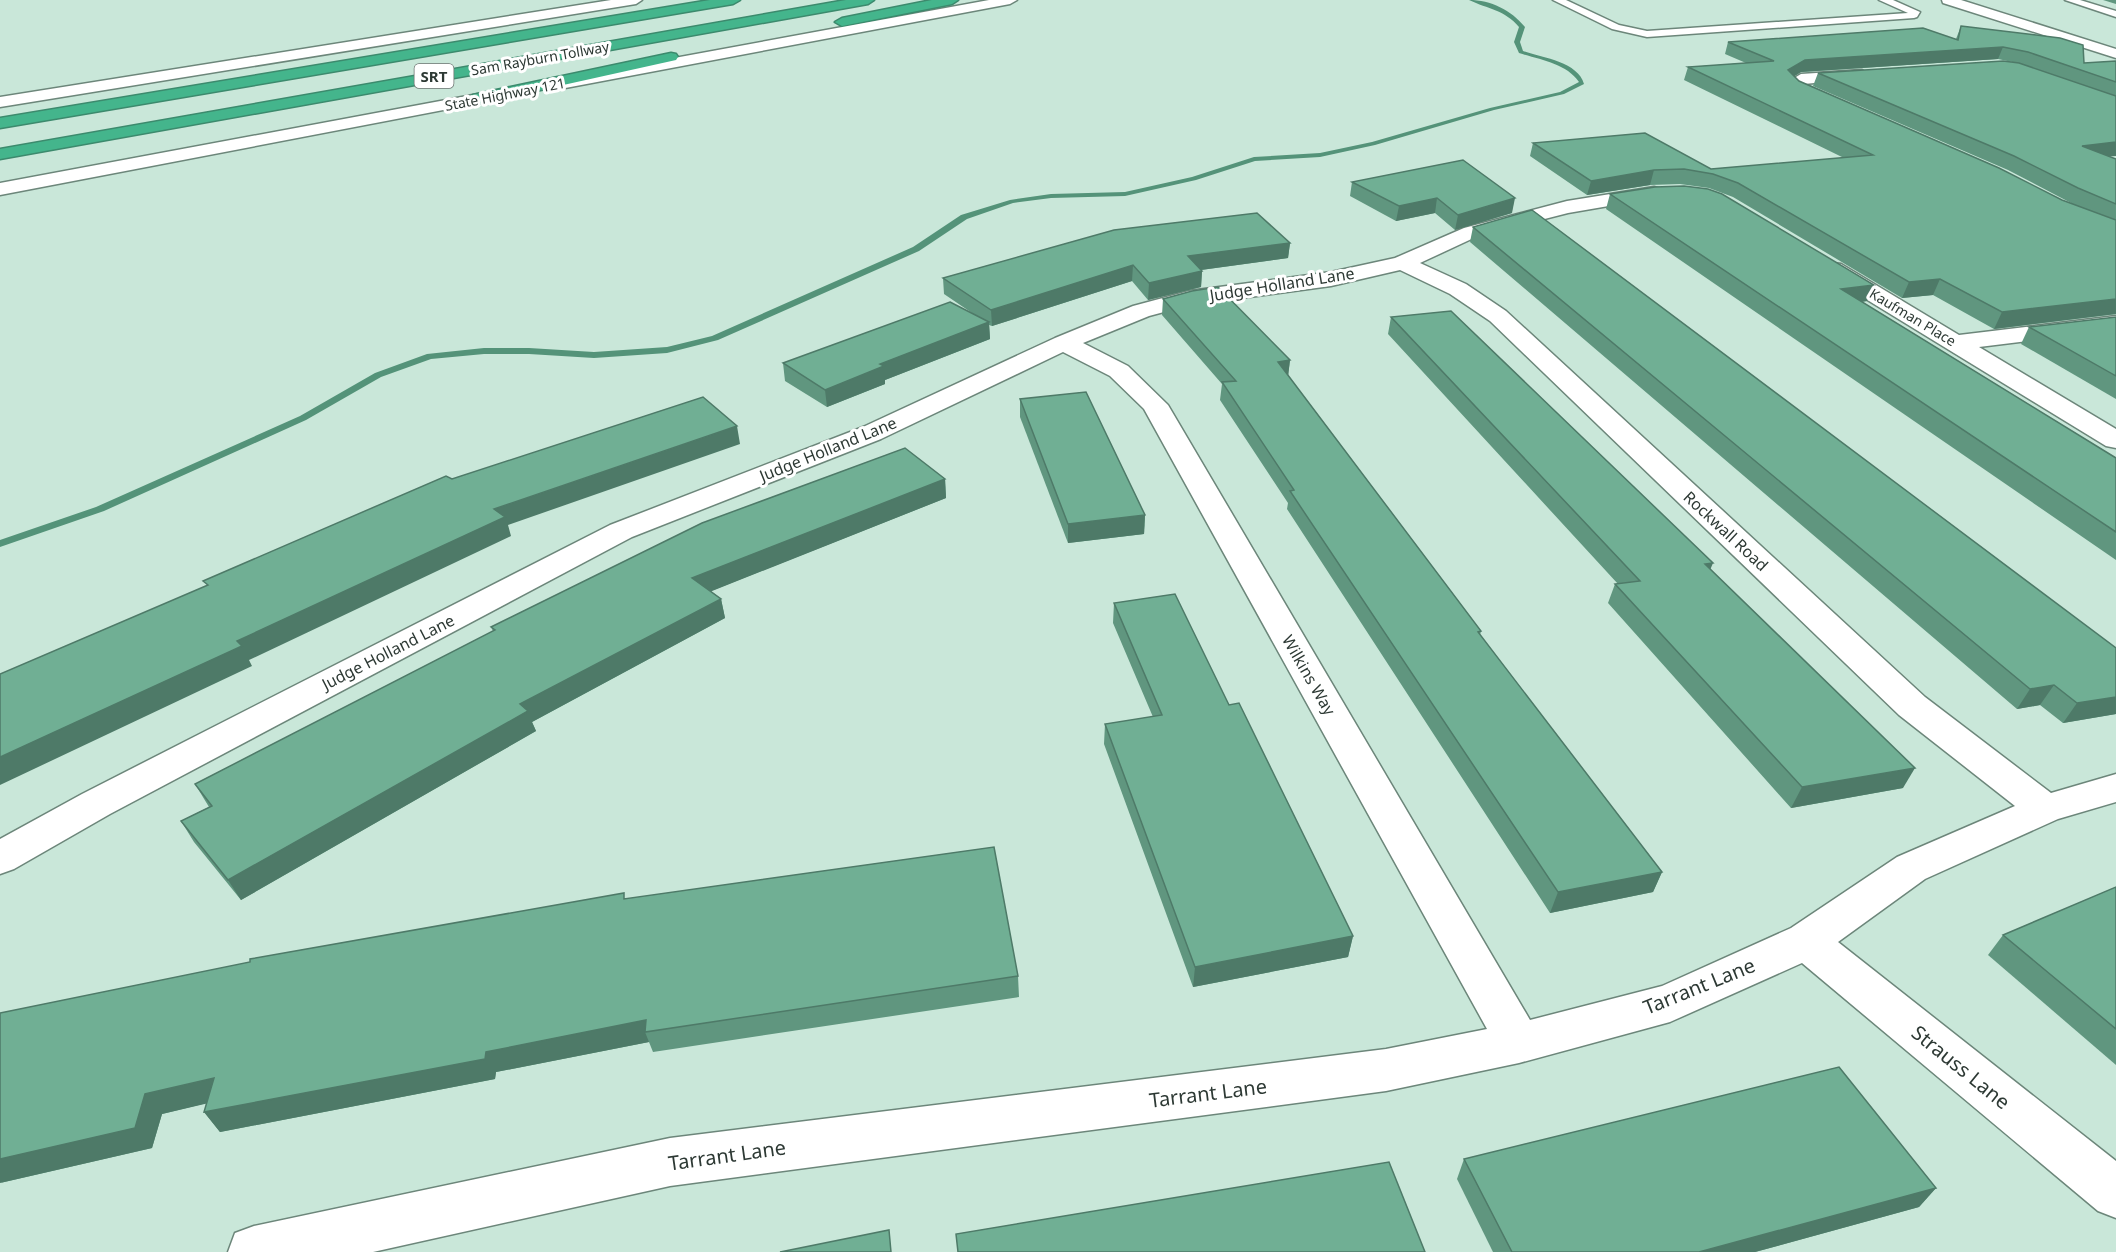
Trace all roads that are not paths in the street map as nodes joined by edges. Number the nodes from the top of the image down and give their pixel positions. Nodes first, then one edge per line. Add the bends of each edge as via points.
1 (636, 0) edge
2 (733, 0) edge
3 (868, 0) edge
4 (952, 0) edge
5 (1010, 0) edge
6 (1558, 0) edge
7 (1884, 0) edge
8 (1948, 0) edge
9 (1985, 0) edge
10 (2070, 0) edge
11 (2116, 14) edge
12 (2069, 26) junction
13 (2036, 28) junction
14 (2116, 40) edge
15 (2116, 54) edge
16 (1882, 73) edge
17 (473, 100) junction
18 (0, 102) edge
19 (1843, 107) edge
20 (0, 123) edge
21 (0, 154) edge
22 (0, 189) edge
23 (1680, 192) edge
24 (1815, 258) edge
25 (1402, 263) junction
26 (2116, 323) edge
27 (1063, 343) junction
28 (1955, 343) junction
29 (2116, 440) edge
30 (2116, 788) edge
31 (2045, 809) junction
32 (0, 858) edge
33 (1806, 941) junction
34 (1519, 1043) junction
35 (2116, 1193) edge
36 (254, 1252) edge

1 - 18 street
2 - 20 highway, Sam Rayburn Tollway / SRT
3 - 21 highway, Sam Rayburn Tollway / SRT
4 - 17 highway
5 - 17 street, State Highway 121
6 - 7 lane via 1616,27 1647,34 1914,15 1915,12
8 - 13 street
9 - 12 street
10 - 11 lane
12 - 13 street
12 - 14 street
13 - 15 street
16 - 19 street via 1801,79 1794,83
17 - 22 street, State Highway 121
23 - 25 street, Judge Holland Lane via 1567,207 1471,232
24 - 28 street, Kaufman Place
25 - 27 street, Judge Holland Lane via 1331,279 1189,298 1141,311
25 - 31 street, Rockwall Road via 1458,289 1498,316 1912,706
26 - 28 street
27 - 32 street, Judge Holland Lane via 872,433 621,531 107,798
27 - 34 street, Wilkins Way via 1119,371 1155,405
28 - 29 street, Kaufman Place
30 - 31 street, Tarrant Lane
31 - 33 street, Tarrant Lane via 1911,868
33 - 34 street, Tarrant Lane via 1670,1003
33 - 35 street, Strauss Lane
34 - 36 street, Tarrant Lane via 1386,1070 670,1162

